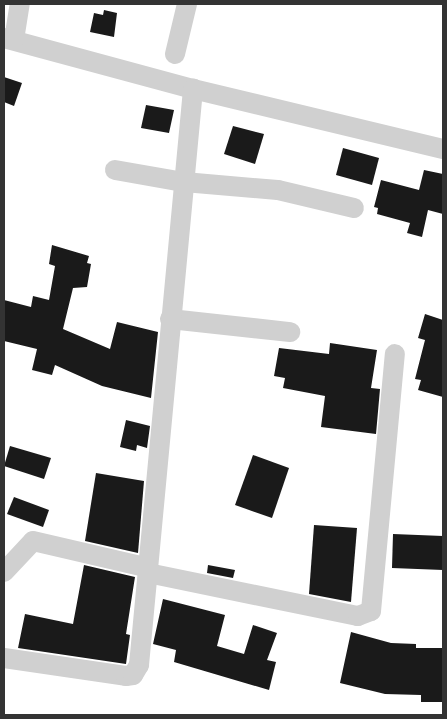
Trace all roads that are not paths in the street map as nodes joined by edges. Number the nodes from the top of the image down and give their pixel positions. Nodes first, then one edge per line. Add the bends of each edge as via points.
1 (20, 4) edge
2 (187, 4) edge
3 (9, 39) edge
4 (175, 54) dead end
5 (193, 89) junction
6 (443, 149) edge
7 (115, 170) dead end
8 (184, 182) junction
9 (354, 208) dead end
10 (170, 319) junction
11 (290, 332) dead end
12 (395, 354) dead end
13 (147, 570) junction
14 (4, 572) edge
15 (4, 658) edge

1 - 3 street
2 - 4 street
3 - 5 street
5 - 6 street
5 - 8 street
7 - 8 street
8 - 9 street via 278,190
8 - 10 street
10 - 11 street
10 - 13 street
12 - 13 street via 371,612 358,616
13 - 14 street via 33,541
13 - 15 street via 139,665 133,675

